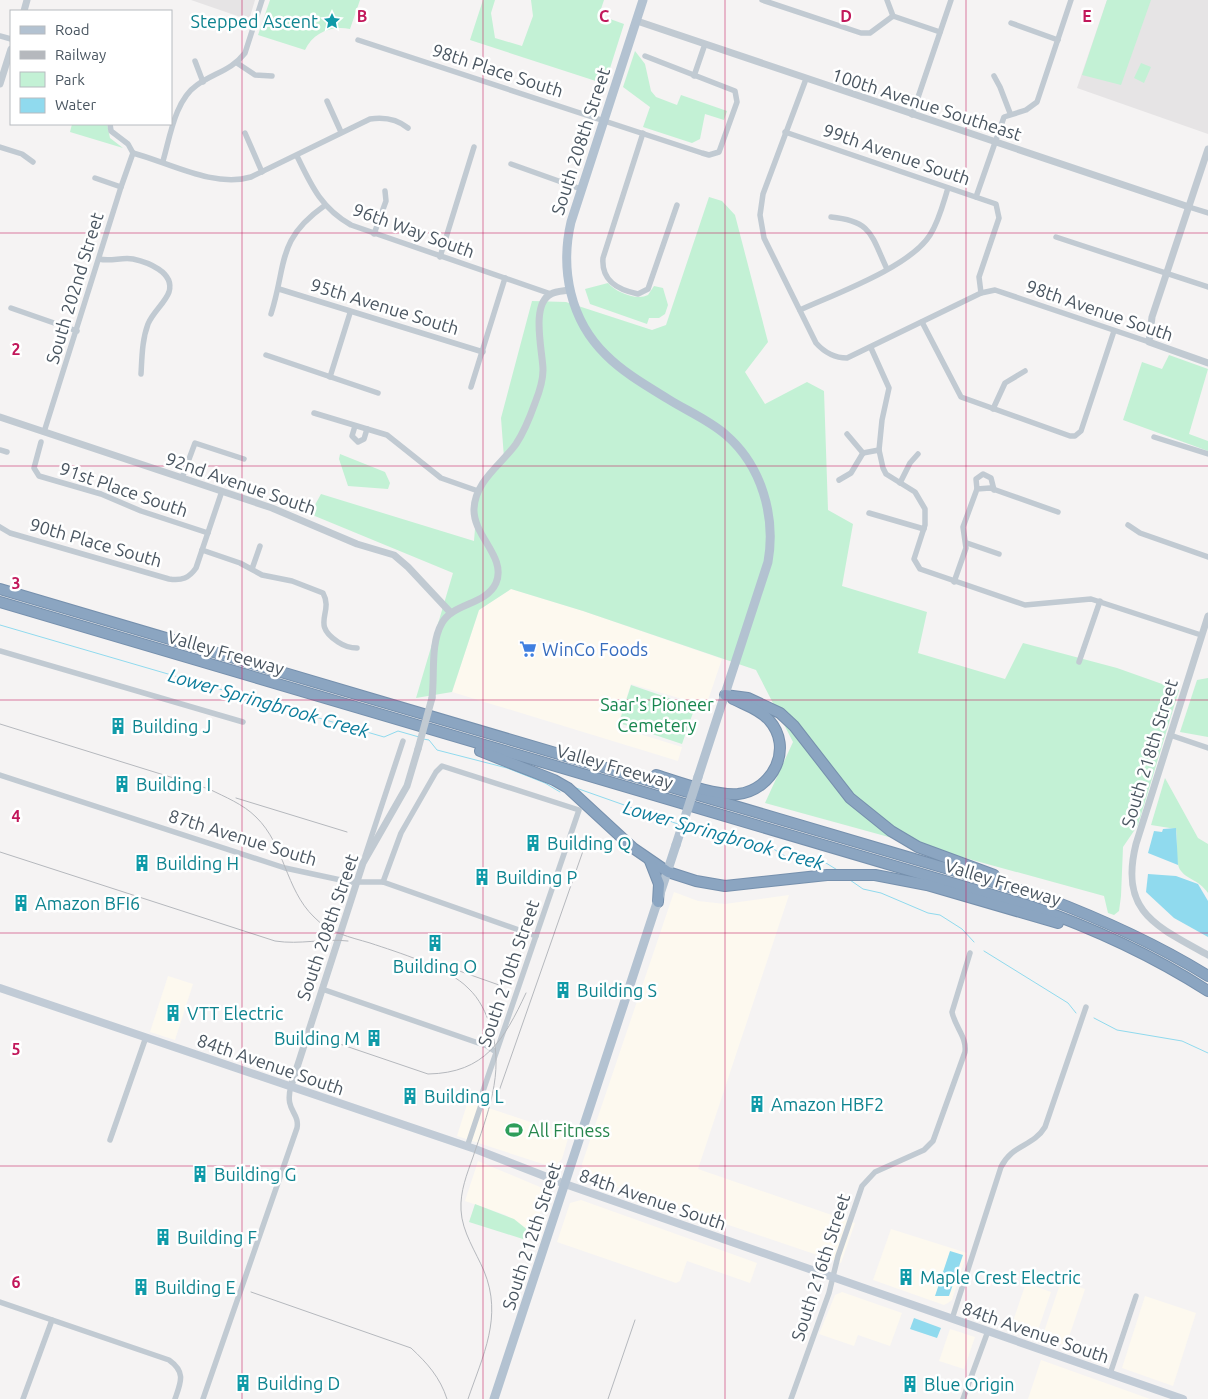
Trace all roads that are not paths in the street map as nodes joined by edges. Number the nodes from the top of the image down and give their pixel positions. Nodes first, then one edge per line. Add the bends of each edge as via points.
1 (262, 0) edge
2 (644, 0) edge
3 (762, 0) edge
4 (887, 0) edge
5 (951, 0) edge
6 (1071, 0) edge
7 (893, 16) junction
8 (636, 21) junction
9 (1011, 23) dead end
10 (940, 32) junction
11 (358, 40) dead end
12 (1058, 40) junction
13 (705, 44) junction
14 (10, 52) edge
15 (645, 56) dead end
16 (195, 61) dead end
17 (237, 63) junction
18 (272, 76) dead end
19 (694, 76) junction
20 (994, 76) dead end
21 (806, 80) junction
22 (203, 82) junction
23 (0, 84) edge
24 (327, 101) dead end
25 (1010, 113) junction
26 (912, 115) junction
27 (603, 120) junction
28 (110, 125) edge
29 (408, 128) dead end
30 (341, 132) junction
31 (785, 132) junction
32 (245, 133) dead end
33 (643, 133) junction
34 (993, 142) junction
35 (0, 147) edge
36 (474, 147) dead end
37 (1208, 148) edge
38 (133, 153) junction
39 (297, 156) junction
40 (163, 161) junction
41 (33, 162) dead end
42 (511, 164) dead end
43 (262, 172) junction
44 (96, 178) dead end
45 (121, 187) junction
46 (948, 188) junction
47 (581, 189) junction
48 (386, 191) dead end
49 (976, 197) junction
50 (677, 205) dead end
51 (324, 206) junction
52 (1189, 207) junction
53 (1208, 213) edge
54 (831, 217) dead end
55 (374, 234) junction
56 (1056, 237) dead end
57 (440, 257) junction
58 (99, 259) junction
59 (887, 269) junction
60 (1166, 275) junction
61 (505, 278) junction
62 (1208, 287) edge
63 (279, 289) junction
64 (570, 290) junction
65 (981, 293) junction
66 (551, 294) junction
67 (1156, 305) junction
68 (11, 308) dead end
69 (800, 310) junction
70 (350, 312) junction
71 (271, 314) dead end
72 (922, 322) junction
73 (77, 331) junction
74 (1114, 331) junction
75 (1149, 342) junction
76 (1157, 345) junction
77 (871, 348) junction
78 (483, 352) junction
79 (266, 355) dead end
80 (1208, 363) edge
81 (1025, 371) dead end
82 (140, 374) dead end
83 (330, 377) junction
84 (471, 387) dead end
85 (378, 393) dead end
86 (994, 409) junction
87 (314, 413) dead end
88 (0, 417) edge
89 (355, 426) junction
90 (368, 429) junction
91 (44, 432) junction
92 (847, 434) dead end
93 (1154, 438) dead end
94 (41, 442) dead end
95 (0, 450) edge
96 (879, 450) junction
97 (8, 452) dead end
98 (863, 453) junction
99 (918, 454) dead end
100 (1208, 454) edge
101 (244, 459) dead end
102 (182, 478) junction
103 (839, 480) dead end
104 (900, 483) junction
105 (977, 489) junction
106 (992, 489) junction
107 (222, 491) junction
108 (478, 491) junction
109 (1058, 512) dead end
110 (869, 513) dead end
111 (1128, 524) dead end
112 (0, 527) edge
113 (924, 530) junction
114 (208, 534) junction
115 (967, 543) junction
116 (260, 546) dead end
117 (202, 550) junction
118 (999, 554) dead end
119 (1208, 557) edge
120 (252, 569) junction
121 (954, 582) junction
122 (0, 589) edge
123 (1100, 601) junction
124 (0, 602) edge
125 (451, 613) junction
126 (1208, 616) edge
127 (1202, 635) junction
128 (357, 648) dead end
129 (0, 651) edge
130 (1079, 662) dead end
131 (725, 695) junction
132 (243, 722) dead end
133 (441, 733) junction
134 (1170, 735) junction
135 (403, 740) dead end
136 (1208, 748) edge
137 (592, 762) junction
138 (0, 775) edge
139 (583, 808) junction
140 (648, 858) junction
141 (363, 863) junction
142 (668, 872) junction
143 (357, 882) junction
144 (383, 882) junction
145 (1042, 897) junction
146 (658, 902) junction
147 (536, 936) junction
148 (1111, 938) junction
149 (970, 953) dead end
150 (1208, 955) edge
151 (1208, 976) edge
152 (0, 988) edge
153 (322, 989) junction
154 (1208, 992) edge
155 (1086, 1007) dead end
156 (146, 1037) junction
157 (496, 1052) junction
158 (291, 1086) junction
159 (110, 1140) dead end
160 (467, 1147) junction
161 (566, 1184) junction
162 (833, 1278) junction
163 (1136, 1296) dead end
164 (0, 1302) edge
165 (952, 1319) junction
166 (52, 1320) junction
167 (988, 1331) junction
168 (1110, 1374) junction
169 (24, 1399) edge
170 (175, 1399) edge
171 (203, 1399) edge
172 (494, 1399) edge
173 (791, 1399) edge
174 (963, 1399) edge
175 (1183, 1399) edge

1 - 17 street via 244,53
2 - 8 main road, South 208th Street
3 - 7 street via 860,33 870,33
4 - 7 street
5 - 10 street
6 - 12 street
7 - 10 street
8 - 13 street, 100th Avenue Southeast
8 - 27 main road, South 208th Street
9 - 12 street
10 - 26 street
11 - 27 street, 98th Place South
12 - 25 street via 1040,96 1032,107
13 - 19 street
13 - 21 street, 100th Avenue Southeast
14 - 23 street
15 - 19 street
16 - 22 street
17 - 18 street via 255,75
17 - 22 street
19 - 33 street, 98th Place South via 735,91 737,102 720,150 709,155
20 - 25 street
21 - 26 street, 100th Avenue Southeast
21 - 31 street
22 - 40 street via 183,101
24 - 30 street
25 - 34 street via 1001,122
26 - 34 street, 100th Avenue Southeast
27 - 33 street, 98th Place South
27 - 47 main road, South 208th Street
28 - 38 street via 111,131 128,144
29 - 30 street via 394,120 376,118
30 - 39 street
31 - 46 street, 99th Avenue South
31 - 69 street via 763,194 760,215 764,238
32 - 43 street
33 - 50 street via 602,258 605,275 617,288 635,294 644,293 650,286
34 - 49 street
34 - 52 street, 100th Avenue Southeast
35 - 41 street via 22,154
36 - 57 street
37 - 52 street
38 - 40 street
38 - 45 street, South 202nd Street
39 - 43 street
39 - 51 street, 96th Way South
40 - 43 street via 222,180 240,180
42 - 47 street
44 - 45 street
45 - 58 street, South 202nd Street
46 - 49 street, 99th Avenue South
46 - 59 street via 930,236 912,254
47 - 64 main road, South 208th Street via 566,245
48 - 55 street via 386,201
49 - 65 street, 99th Avenue South via 994,203 998,207 999,218 979,277
51 - 55 street, 96th Way South via 341,219
51 - 63 street via 308,217 294,233 280,271
52 - 53 street, 100th Avenue Southeast
52 - 60 street
54 - 59 street via 863,224
55 - 57 street, 96th Way South
56 - 60 street
57 - 61 street, 96th Way South
58 - 73 street, South 202nd Street
58 - 82 street via 108,262 131,258 162,270 167,279 168,294 147,328
59 - 69 street
60 - 62 street
60 - 67 street
61 - 66 street, 96th Way South
61 - 78 street
63 - 70 street, 95th Avenue South
63 - 71 street
64 - 66 street
64 - 131 main road, South 212th Street via 584,323 606,355 643,383 727,435 744,455 759,481 770,516 770,554
65 - 72 street
65 - 74 street, 98th Avenue South via 995,290
66 - 108 street via 545,301 539,322 543,370 536,403 515,444
67 - 75 street
67 - 76 street
68 - 73 street
69 - 77 street via 816,343 825,352 847,358
70 - 78 street, 95th Avenue South
70 - 83 street
72 - 77 street
72 - 86 street via 956,393
73 - 91 street, South 202nd Street
74 - 75 street, 98th Avenue South
74 - 86 street via 1079,434 1070,436
75 - 76 street, 98th Avenue South
76 - 80 street, 98th Avenue South
77 - 96 street via 889,388
78 - 84 street
79 - 83 street
81 - 86 street via 1005,383
83 - 85 street
87 - 89 street
88 - 91 street, 92nd Avenue South
89 - 90 street
89 - 90 street via 352,436 358,442 364,439
90 - 108 street via 391,438 445,480
91 - 102 street, 92nd Avenue South
92 - 98 street
93 - 100 street
94 - 114 street, 91st Place South via 34,468 39,476 101,494
95 - 97 street
96 - 98 street
96 - 104 street via 886,474
98 - 103 street via 851,473
99 - 104 street via 910,462
101 - 102 street via 195,443
102 - 107 street, 92nd Avenue South
104 - 113 street via 915,492 922,502 926,517
105 - 106 street
105 - 106 street via 976,479 983,474 990,478
105 - 115 street via 963,527
106 - 109 street
107 - 114 street
107 - 125 street, 92nd Avenue South via 394,555
108 - 125 street via 475,521 496,560 498,575 489,592
110 - 113 street
111 - 119 street via 1140,533
112 - 117 street, 90th Place South via 10,533 169,579 185,579 196,568
113 - 121 street via 914,559 917,566
114 - 117 street
115 - 118 street
115 - 121 street
116 - 120 street
117 - 120 street
120 - 128 street via 321,591 325,597 323,624 328,636 348,648
121 - 123 street via 1026,604 1044,605 1075,599
122 - 137 highway, Valley Freeway
123 - 127 street
123 - 130 street
124 - 133 highway, Valley Freeway
125 - 141 street, South 208th Street, bridge via 438,635 432,698 407,786
126 - 127 street, South 218th Street
127 - 134 street, South 218th Street
129 - 132 street
131 - 137 highway via 765,716 778,735 777,766 768,780 757,788 726,793 634,769
131 - 142 main road, South 212th Street, bridge
131 - 145 highway via 748,698 780,713 794,726 850,798 891,832 918,847 1012,882
133 - 139 highway via 568,788
133 - 148 highway, Valley Freeway via 1030,906
134 - 136 street
134 - 150 street, South 218th Street via 1134,853 1131,881 1137,901 1154,923
135 - 141 street
137 - 145 highway, Valley Freeway
138 - 143 street, 87th Avenue South via 285,868
139 - 140 highway
139 - 144 street via 442,766 400,833
139 - 147 street, South 210th Street
140 - 142 highway
140 - 146 highway via 659,884
141 - 143 street, South 208th Street
142 - 146 main road, South 212th Street
142 - 148 highway via 709,885 725,886 858,874 927,885
143 - 144 street, 87th Avenue South
143 - 153 street, South 208th Street
144 - 147 street, 87th Avenue South
145 - 151 highway, Valley Freeway via 1114,925
146 - 161 main road, South 212th Street
147 - 157 street, South 210th Street
148 - 154 highway, Valley Freeway via 1140,951
149 - 162 street, South 216th Street via 952,1012 964,1038 965,1052 936,1135 924,1150 875,1172 862,1186
152 - 156 main road, 84th Avenue South
153 - 157 street via 487,1046
153 - 158 street, South 208th Street
155 - 165 street via 1045,1127 1034,1140 1010,1153 1001,1167
156 - 158 main road, 84th Avenue South
156 - 159 street
157 - 160 street, South 210th Street
158 - 160 main road, 84th Avenue South
158 - 171 street, South 208th Street via 288,1101 297,1120 297,1128
160 - 161 main road, 84th Avenue South
161 - 162 main road, 84th Avenue South
161 - 172 main road, South 212th Street
162 - 165 main road, 84th Avenue South
162 - 173 street, South 216th Street
163 - 168 street
164 - 166 street
165 - 167 main road, 84th Avenue South
166 - 169 street
166 - 170 street via 169,1360 180,1370 182,1380
167 - 168 main road, 84th Avenue South
167 - 174 street
168 - 175 main road, 84th Avenue South

